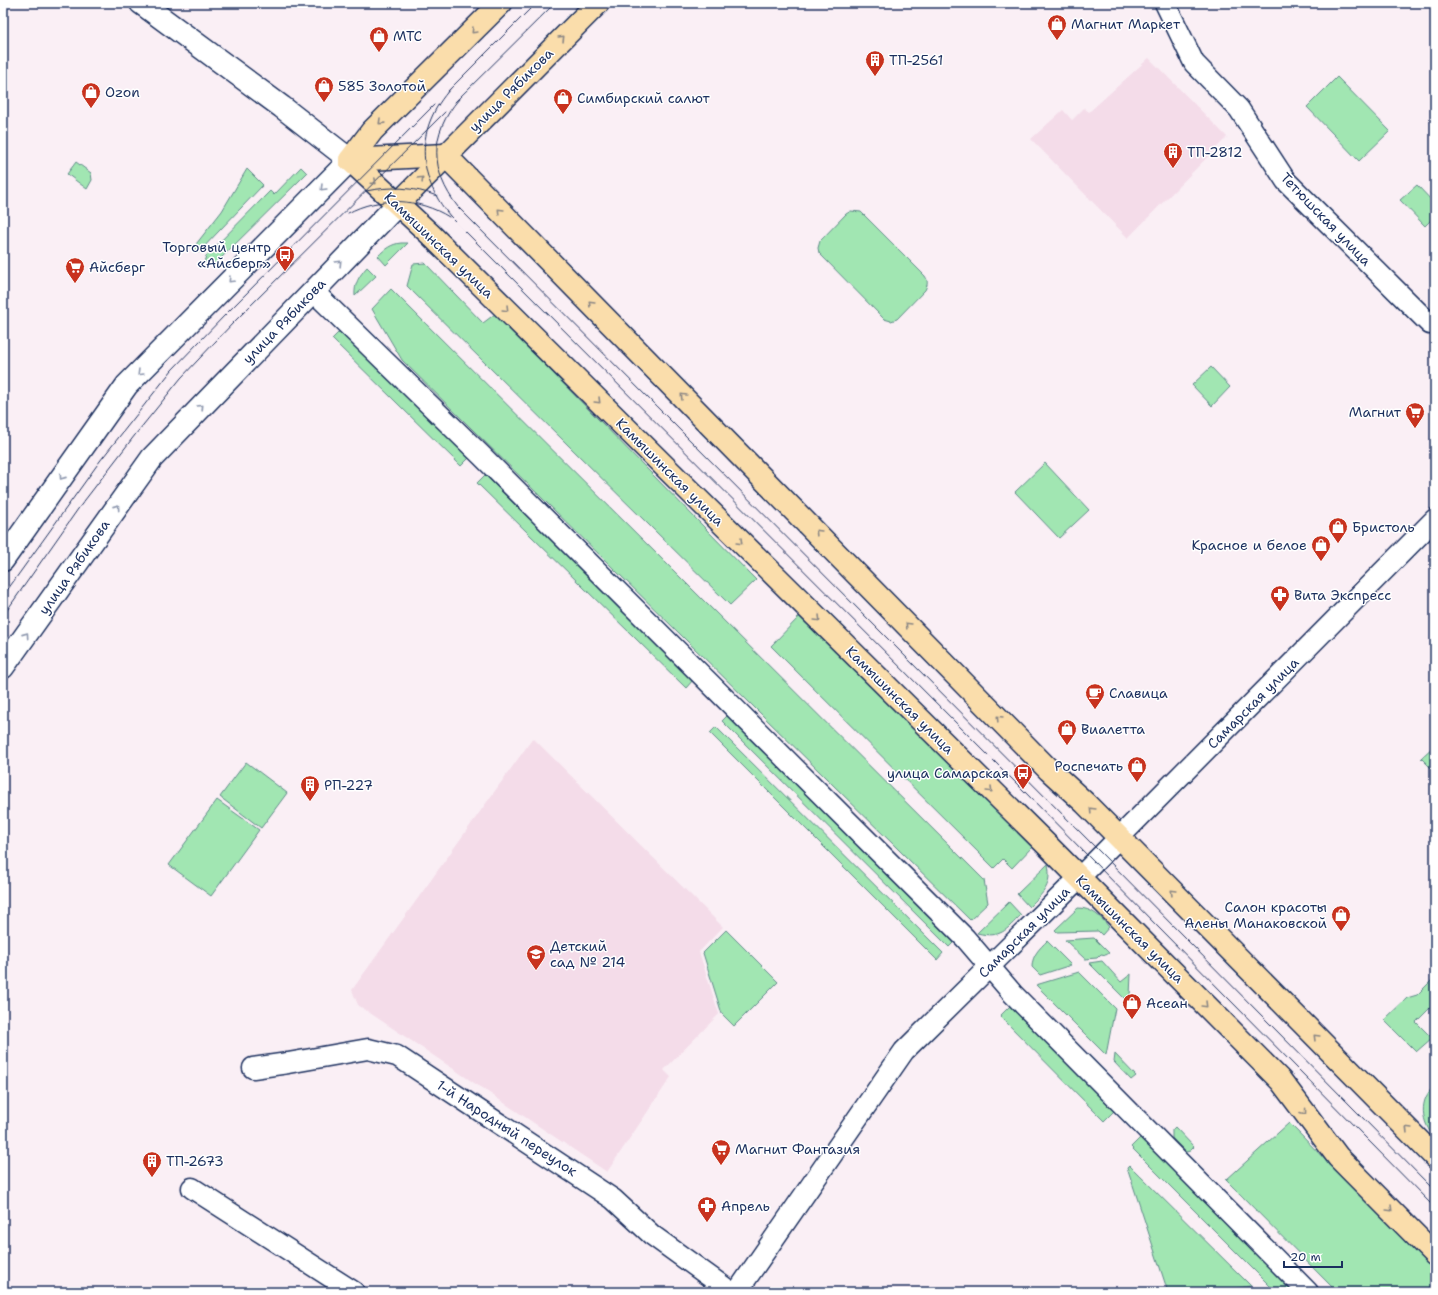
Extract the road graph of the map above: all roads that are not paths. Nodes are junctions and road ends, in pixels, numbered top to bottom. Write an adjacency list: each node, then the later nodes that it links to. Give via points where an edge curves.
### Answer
1 (141, 3): 6 (main road, Камышинская улица)
2 (501, 3): 6 (main road, one-way to 6, via 372,131)
3 (598, 3): 5 (main road, улица Рябикова, one-way to 3)
4 (1165, 3): 9 (street, Тетюшская улица, via 1194,63 1239,109 1286,181 1430,324)
5 (445, 155): 6 (main road); 7 (main road, улица Рябикова, one-way to 5); 13 (main road, one-way to 5)
6 (350, 160): 7 (main road, Камышинская улица, one-way to 7); 11 (main road, one-way to 11, via 127,385)
7 (398, 204): 8 (main road, улица Рябикова, one-way to 7); 14 (main road, Камышинская улица, one-way to 14)
8 (313, 291): 12 (main road, улица Рябикова, one-way to 8, via 152,458); 15 (street, via 965,938)
9 (1435, 324)
10 (1435, 519): 13 (street, Самарская улица)
11 (3, 560)
12 (3, 667)
13 (1119, 838): 14 (street, Самарская улица); 17 (main road, one-way to 13)
14 (1079, 878): 15 (street, Самарская улица); 19 (main road, Камышинская улица, one-way to 19, via 1280,1081 1338,1157)
15 (989, 966): 22 (street, Самарская улица, via 904,1050); 23 (street, via 1013,994)
16 (253, 1068): 21 (street, 1-й Народный переулок, via 368,1049 397,1056 613,1199 652,1235)
17 (1435, 1157)
18 (192, 1188): 20 (street)
19 (1435, 1254)
20 (354, 1292)
21 (731, 1292)
22 (736, 1292)
23 (1308, 1292)

